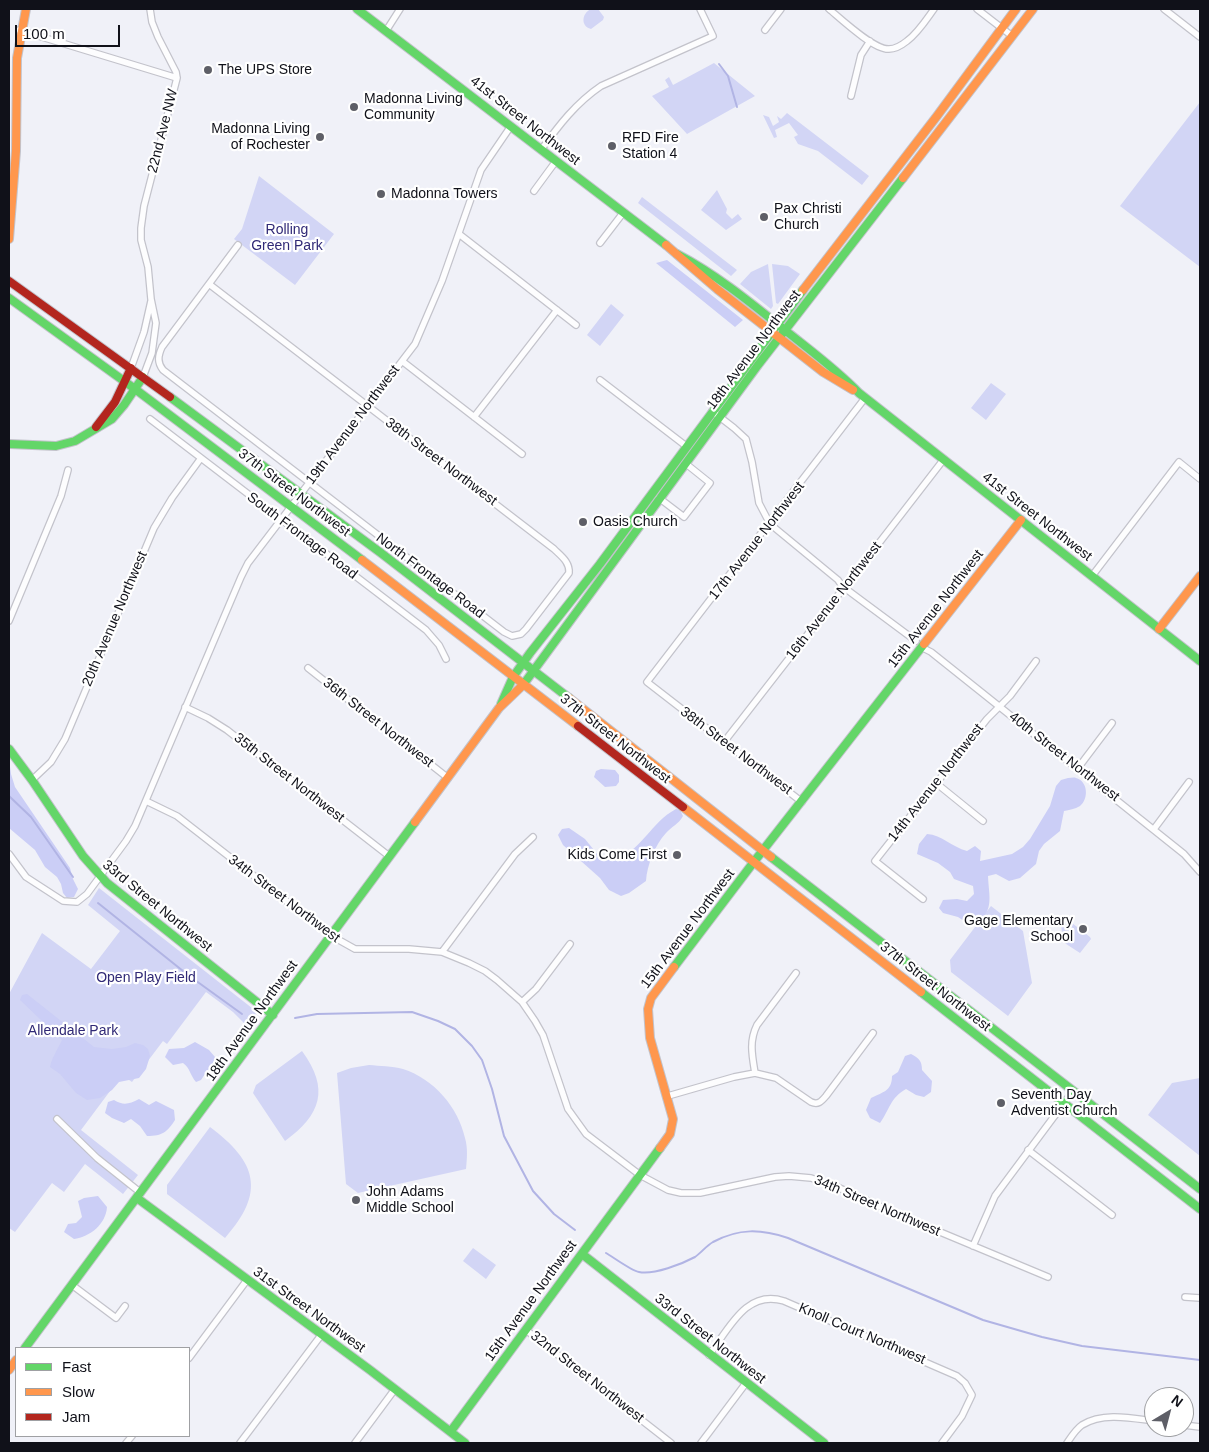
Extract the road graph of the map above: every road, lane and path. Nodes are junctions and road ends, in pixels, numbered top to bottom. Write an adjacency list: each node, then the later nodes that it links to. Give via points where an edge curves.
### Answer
1 (26, 9): 14 (main road)
2 (150, 9): 20 (street, 22nd Ave NW, via 152,22)
3 (358, 9): 16 (main road, 41st Street Northwest)
4 (400, 9): 16 (street)
5 (700, 9): 23 (street, via 712,36 594,90 572,109)
6 (781, 9): 15 (street)
7 (828, 9): 19 (street)
8 (934, 9): 19 (street, via 916,33 899,47 888,49)
9 (977, 9): 13 (street)
10 (1016, 9): 13 (main road, 18th Avenue Northwest)
11 (1033, 9): 17 (main road, 18th Avenue Northwest)
12 (1164, 9): 18 (street)
13 (1001, 28): 17 (street); 39 (main road, 18th Avenue Northwest)
14 (20, 30): 20 (street); 28 (main road, via 16,58 16,141)
15 (765, 30)
16 (386, 31): 22 (main road, 41st Street Northwest)
17 (1012, 36): 41 (main road, 18th Avenue Northwest)
18 (1200, 38)
19 (870, 41): 21 (street, via 861,55)
20 (177, 78): 37 (street, 22nd Ave NW, via 141,228)
21 (851, 96)
22 (511, 126): 23 (main road, 41st Street Northwest); 29 (street, 19th Avenue Northwest, via 481,170)
23 (541, 150): 24 (main road, 41st Street Northwest)
24 (556, 161): 25 (street); 27 (main road, 41st Street Northwest)
25 (534, 191)
26 (9, 196): 28 (main road)
27 (623, 212): 31 (street); 33 (main road, 41st Street Northwest)
28 (11, 213): 30 (main road)
29 (459, 234): 38 (street); 44 (street, 19th Avenue Northwest, via 422,330)
30 (9, 239)
31 (600, 243)
32 (238, 245): 35 (street)
33 (677, 254): 39 (main road, 41st Street Northwest, via 709,272); 42 (main road, 41st Street Northwest)
34 (9, 281): 45 (main road, 37th Street Northwest)
35 (209, 284): 51 (street, 38th Street Northwest); 65 (street, North Frontage Road, via 162,347 159,366)
36 (9, 298): 48 (main road, 37th Street Northwest)
37 (151, 298): 45 (street); 46 (street, via 155,337)
38 (557, 310): 40 (street); 53 (street)
39 (777, 323): 41 (main road, 41st Street Northwest); 42 (main road, 18th Avenue Northwest)
40 (576, 325)
41 (786, 330): 43 (main road, 18th Avenue Northwest); 50 (main road, 41st Street Northwest, via 836,370)
42 (771, 331): 43 (main road, 41st Street Northwest); 52 (main road, 18th Avenue Northwest)
43 (780, 338): 50 (main road, 41st Street Northwest, via 829,377); 54 (main road, 18th Avenue Northwest)
44 (402, 362): 51 (street, 19th Avenue Northwest); 53 (street)
45 (132, 368): 46 (main road, 37th Street Northwest); 48 (main road)
46 (143, 377): 49 (main road); 66 (main road, 37th Street Northwest)
47 (600, 380): 58 (street)
48 (124, 382): 49 (main road, 37th Street Northwest); 56 (main road, via 115,402)
49 (135, 389): 56 (main road, via 112,419); 68 (main road, 37th Street Northwest)
50 (862, 396): 61 (main road, 41st Street Northwest); 71 (street, 17th Avenue Northwest)
51 (367, 406): 65 (street, 19th Avenue Northwest); 77 (street, 38th Street Northwest, via 554,549 569,566 569,573 524,631 512,636)
52 (712, 411): 54 (street); 58 (main road, 18th Avenue Northwest)
53 (474, 417): 59 (street)
54 (720, 417): 62 (main road, 18th Avenue Northwest); 71 (street, via 746,440 759,503)
55 (150, 419): 60 (street, South Frontage Road)
56 (95, 429): 57 (main road, via 72,442 56,446)
57 (9, 444)
58 (686, 446): 83 (main road, 18th Avenue Northwest)
59 (522, 454)
60 (201, 458): 69 (street, South Frontage Road); 97 (street, 20th Avenue Northwest, via 154,528 65,739 51,762)
61 (944, 459): 70 (main road, 41st Street Northwest); 74 (street, 16th Avenue Northwest, via 852,578)
62 (684, 463): 67 (main road, 18th Avenue Northwest); 67 (street, via 710,483 684,517)
63 (68, 470): 75 (street, via 61,496)
64 (1200, 479): 72 (street, via 1179,462)
65 (308, 483): 66 (street, 19th Avenue Northwest); 77 (street, North Frontage Road)
66 (301, 493): 68 (street, 19th Avenue Northwest); 83 (main road, 37th Street Northwest)
67 (659, 498): 85 (main road, 18th Avenue Northwest)
68 (291, 506): 69 (street, 19th Avenue Northwest); 86 (main road, 37th Street Northwest)
69 (280, 520): 80 (street, South Frontage Road, via 426,630 439,644); 90 (street, 19th Avenue Northwest, via 240,577)
70 (1021, 520): 72 (main road, 41st Street Northwest); 79 (main road, 15th Avenue Northwest)
71 (770, 524): 74 (street); 87 (street, 17th Avenue Northwest)
72 (1092, 576): 76 (main road, 41st Street Northwest)
73 (1200, 576): 76 (main road)
74 (842, 586): 78 (street); 93 (street, 16th Avenue Northwest, via 840,594)
75 (9, 621)
76 (1160, 629): 82 (main road, 41st Street Northwest)
77 (504, 632)
78 (916, 641)
79 (923, 648): 89 (street, 40th Street Northwest); 101 (main road, 15th Avenue Northwest)
80 (446, 659)
81 (1036, 661): 89 (street, 14th Avenue Northwest)
82 (1200, 661)
83 (524, 662): 85 (main road, 37th Street Northwest); 86 (main road, 18th Avenue Northwest)
84 (308, 668): 96 (street, 36th Street Northwest)
85 (534, 670): 88 (main road, 18th Avenue Northwest); 105 (main road, 37th Street Northwest)
86 (513, 677): 88 (main road, 37th Street Northwest); 91 (main road, 18th Avenue Northwest)
87 (647, 682): 93 (street, 38th Street Northwest)
88 (523, 685): 91 (main road, 18th Avenue Northwest); 108 (main road, 37th Street Northwest)
89 (999, 706): 95 (street, 40th Street Northwest); 99 (street, 14th Avenue Northwest)
90 (185, 707): 100 (street, 19th Avenue Northwest); 107 (street, 35th Street Northwest, via 227,730)
91 (499, 708): 96 (main road, 18th Avenue Northwest)
92 (1112, 722): 95 (street)
93 (724, 742): 101 (street, 38th Street Northwest)
94 (9, 749): 97 (main road, 33rd Street Northwest)
95 (1078, 768): 103 (street, 40th Street Northwest)
96 (448, 778): 107 (main road, 18th Avenue Northwest)
97 (32, 780): 110 (main road, 33rd Street Northwest)
98 (1189, 782): 103 (street)
99 (936, 784): 102 (street); 111 (street, 14th Avenue Northwest, via 875,861)
100 (146, 801): 110 (street, 19th Avenue Northwest, via 131,833); 112 (street, 34th Street Northwest, via 177,816)
101 (802, 802): 105 (main road, 15th Avenue Northwest)
102 (983, 821)
103 (1154, 829): 109 (street, 40th Street Northwest)
104 (533, 837): 114 (street, via 515,854)
105 (763, 852): 108 (main road, 15th Avenue Northwest); 120 (main road, 37th Street Northwest)
106 (9, 854): 110 (street, 19th Avenue Northwest, via 29,880 68,902 80,900)
107 (389, 856): 112 (main road, 18th Avenue Northwest)
108 (753, 863): 121 (main road, 15th Avenue Northwest, via 649,1002 646,1018); 122 (main road, 37th Street Northwest)
109 (1200, 872)
110 (99, 877): 117 (main road, 33rd Street Northwest)
111 (923, 899)
112 (330, 935): 114 (street, 34th Street Northwest, via 355,949); 117 (main road, 18th Avenue Northwest)
113 (570, 944): 116 (street)
114 (442, 952): 116 (street, 34th Street Northwest, via 485,971)
115 (796, 973): 119 (street, via 753,1033)
116 (522, 1002): 125 (street, 34th Street Northwest, via 543,1036 573,1118 586,1134)
117 (274, 1015): 127 (main road, 18th Avenue Northwest)
118 (873, 1033): 119 (street, via 819,1103 811,1102 776,1078)
119 (754, 1072): 121 (street)
120 (1073, 1091): 122 (street); 126 (main road, 37th Street Northwest)
121 (668, 1096): 125 (main road, 15th Avenue Northwest, via 673,1119 670,1134)
122 (1064, 1104): 124 (street); 128 (main road, 37th Street Northwest)
123 (57, 1119): 127 (street)
124 (1028, 1150): 129 (street); 130 (street, via 994,1196)
125 (640, 1175): 130 (street, 34th Street Northwest, via 668,1190 690,1194 775,1177 810,1178); 131 (main road, 15th Avenue Northwest)
126 (1200, 1188)
127 (139, 1195): 133 (main road, 31st Street Northwest); 134 (main road, 18th Avenue Northwest)
128 (1200, 1209)
129 (1112, 1215)
130 (973, 1246): 132 (street, 34th Street Northwest)
131 (582, 1254): 138 (main road, 15th Avenue Northwest); 141 (main road, 33rd Street Northwest)
132 (1048, 1277)
133 (247, 1280): 139 (main road, 31st Street Northwest); 142 (street)
134 (72, 1285): 137 (street, via 116,1318); 140 (main road, 18th Avenue Northwest)
135 (1185, 1297): 136 (street)
136 (1200, 1298)
137 (125, 1306)
138 (526, 1330): 146 (main road, 15th Avenue Northwest); 150 (street, 32nd Street Northwest)
139 (322, 1334): 144 (main road, 31st Street Northwest); 147 (street)
140 (26, 1347)
141 (709, 1355): 143 (main road, 33rd Street Northwest); 153 (street, Knoll Court Northwest, via 752,1303 766,1298 784,1301 957,1376 965,1383 972,1395 965,1411)
142 (190, 1357)
143 (746, 1383): 151 (street); 152 (main road, 33rd Street Northwest)
144 (395, 1389): 146 (main road, 31st Street Northwest); 148 (street)
145 (1144, 1420): 154 (street, via 1097,1419 1082,1424)
146 (450, 1431): 149 (main road, 31st Street Northwest)
147 (240, 1443)
148 (355, 1443)
149 (465, 1443)
150 (671, 1443)
151 (701, 1443)
152 (824, 1443)
153 (942, 1443)
154 (1067, 1443)

